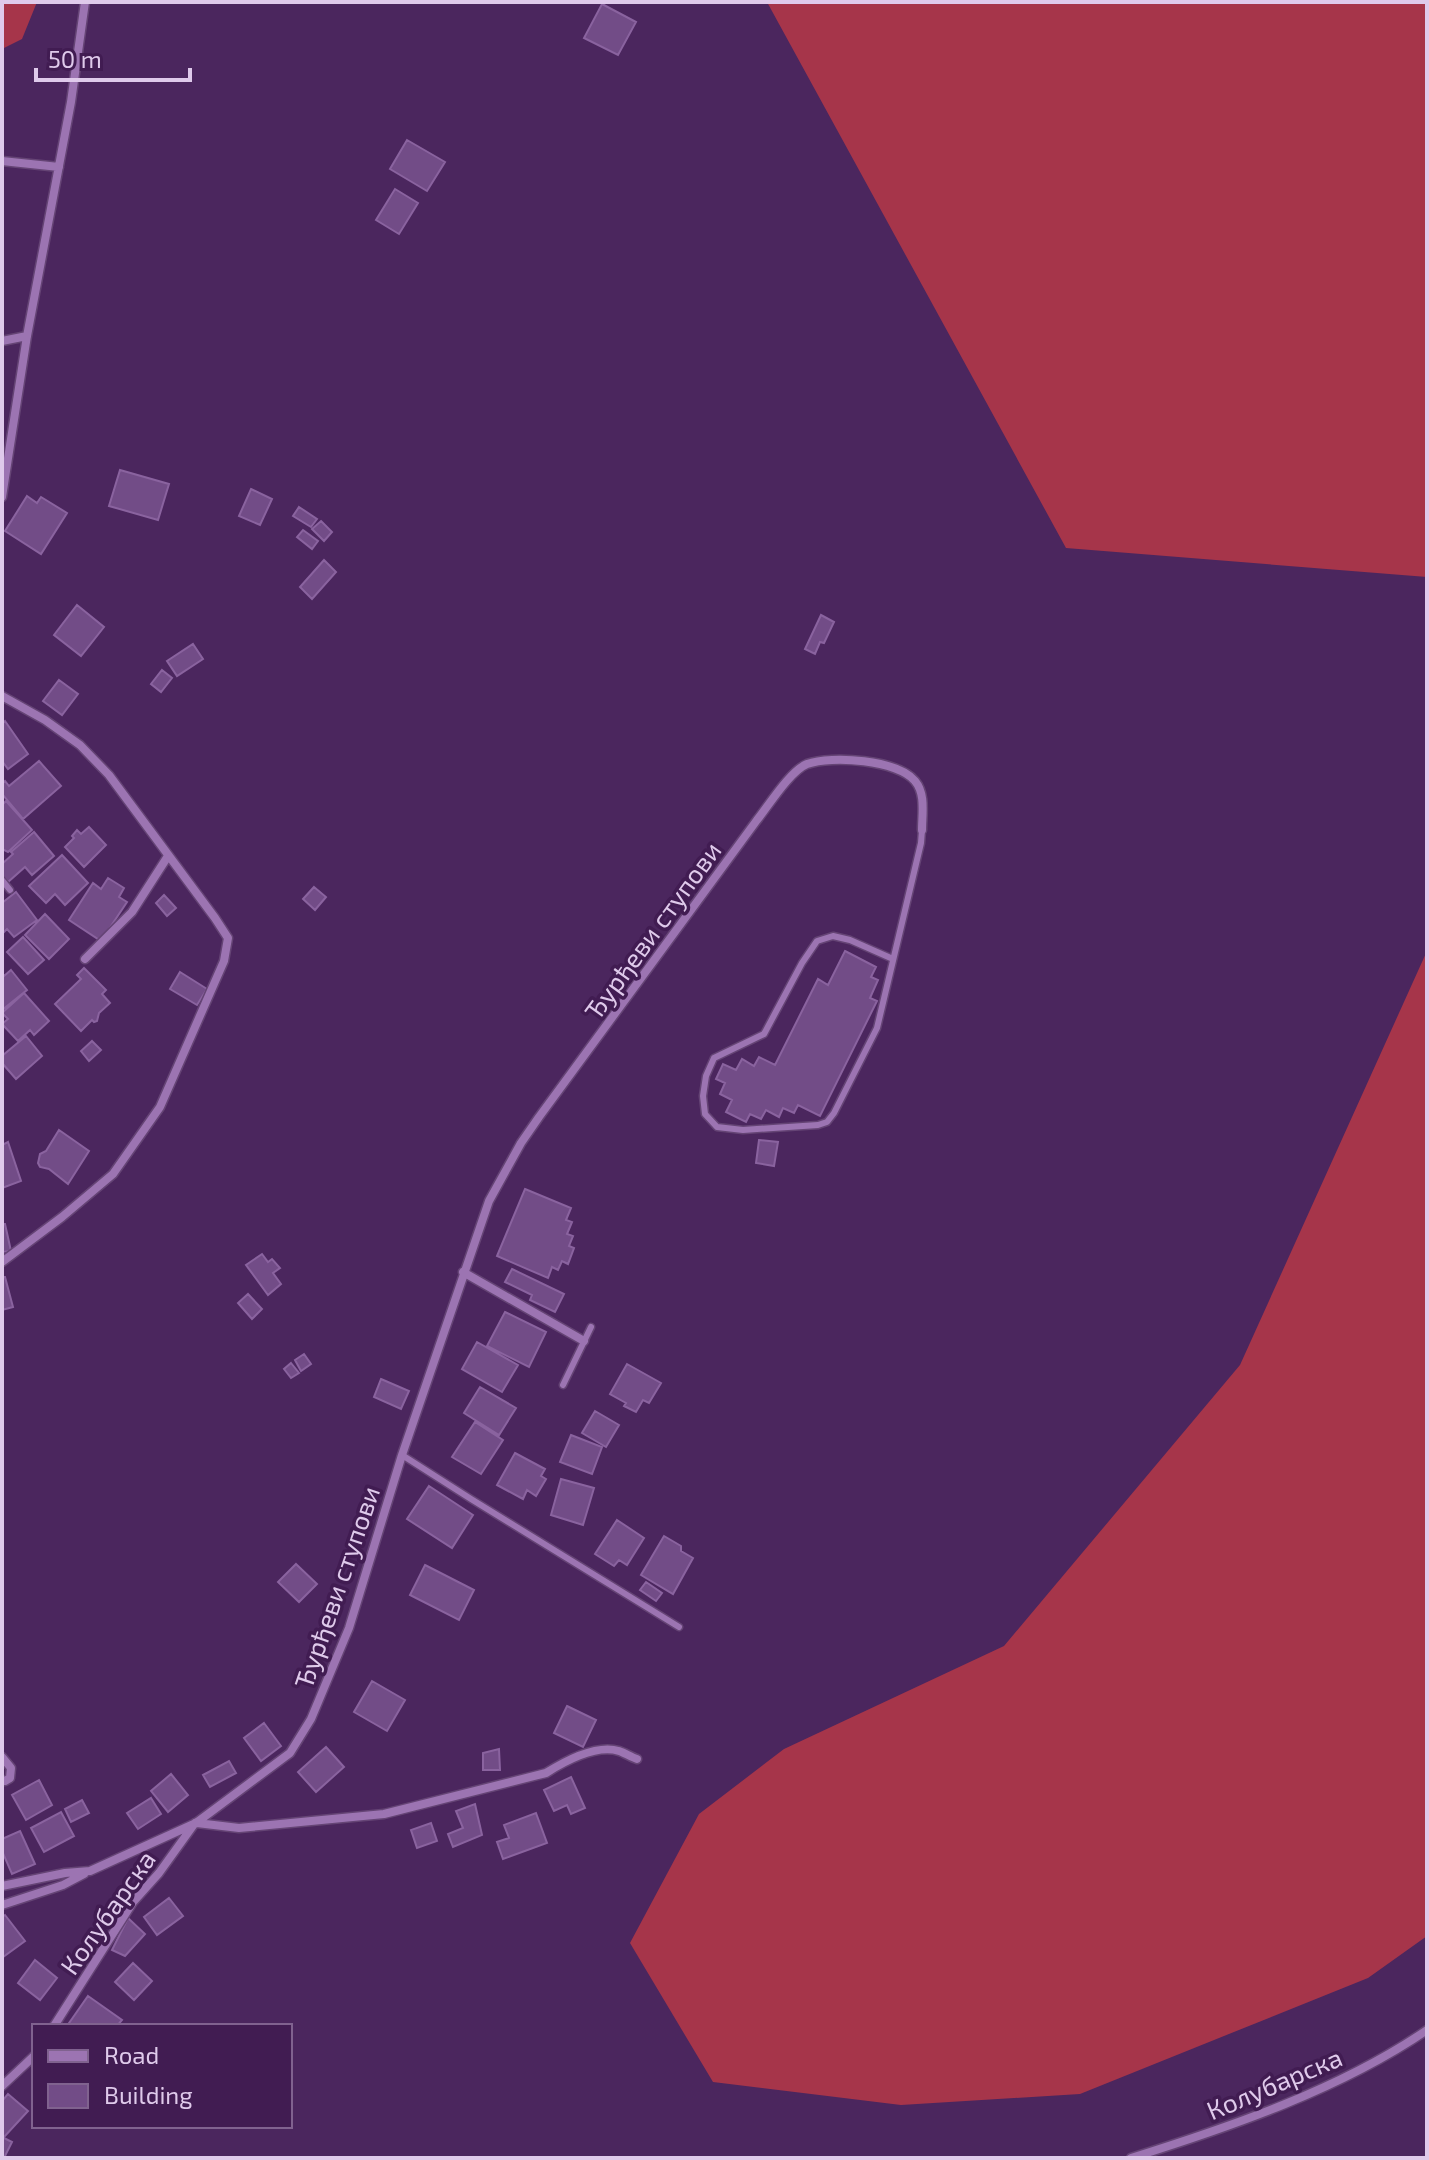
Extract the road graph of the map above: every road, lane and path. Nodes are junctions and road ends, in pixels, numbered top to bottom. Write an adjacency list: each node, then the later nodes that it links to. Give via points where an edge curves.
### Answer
1 (85, 2): 3 (street)
2 (2, 161): 3 (street)
3 (59, 167): 4 (street)
4 (27, 336): 5 (street); 6 (street)
5 (2, 341)
6 (2, 497)
7 (2, 696): 9 (street, via 80,745 109,775)
8 (922, 830): 13 (lane); 15 (street, Ђурђеви ступови, via 923,797 916,781 899,769 849,760 807,764 793,774 521,1143 489,1201)
9 (168, 856): 12 (street, via 132,912); 14 (street, via 228,938 224,961 160,1107 113,1174)
10 (2, 880): 11 (lane)
11 (10, 890)
12 (85, 959)
13 (893, 959): 13 (lane, via 877,1028 827,1122 743,1130 717,1127 705,1114 706,1076 714,1058 764,1034 817,941 833,936 850,940)
14 (2, 1262)
15 (463, 1272): 17 (street); 19 (street, Ђурђеви ступови)
16 (591, 1327): 17 (lane)
17 (584, 1341): 18 (lane)
18 (563, 1385)
19 (402, 1455): 20 (lane); 24 (street, Ђурђеви ступови, via 349,1628 311,1719 290,1753)
20 (679, 1627)
21 (2, 1757): 23 (street, via 11,1768 10,1778)
22 (637, 1759): 24 (street, via 616,1750 585,1753 546,1773 384,1814 239,1828)
23 (2, 1780)
24 (196, 1823): 25 (street, Ђурђеви ступови); 28 (street, Колубарска, via 133,1902)
25 (90, 1871): 26 (street, Ђурђеви ступови); 27 (street, Колубарска)
26 (2, 1886)
27 (2, 1905)
28 (55, 2024)
29 (1427, 2030): 32 (street, Колубарска, via 1304,2096)
30 (32, 2058): 31 (street)
31 (2, 2086)
32 (1131, 2158)

